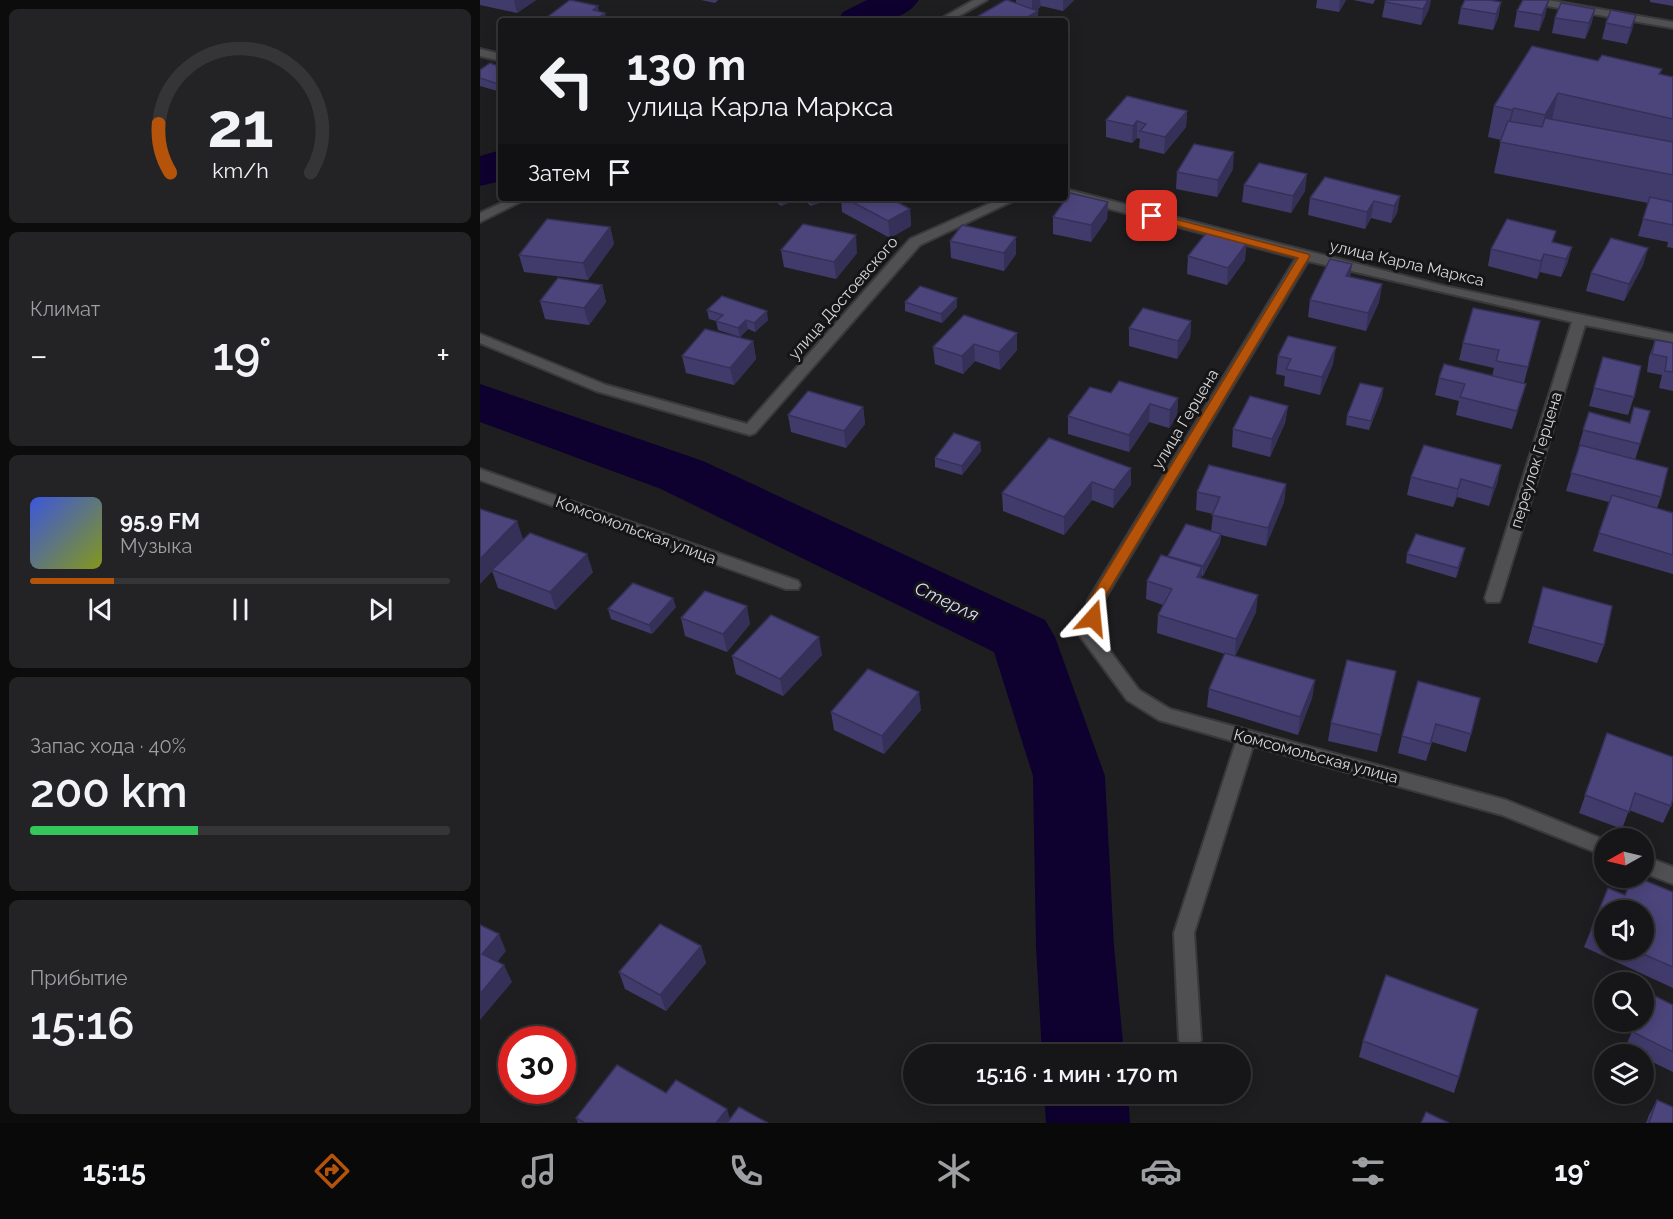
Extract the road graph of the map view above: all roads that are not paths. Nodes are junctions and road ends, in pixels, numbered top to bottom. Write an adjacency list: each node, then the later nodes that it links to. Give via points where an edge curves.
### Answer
1 (982, 0): 3 (street)
2 (1530, 0): 4 (street)
3 (948, 18)
4 (1673, 25)
5 (480, 52): 6 (street)
6 (498, 56)
7 (1068, 194): 11 (street, улица Карла Маркса)
8 (516, 201): 10 (street)
9 (1006, 201): 13 (street, улица Достоевского, via 915,242 750,430 601,388)
10 (480, 218)
11 (1304, 256): 12 (street, улица Карла Маркса); 18 (street, улица Герцена)
12 (1579, 321): 14 (street, улица Карла Маркса); 17 (street, переулок Герцена)
13 (480, 338)
14 (1673, 338)
15 (480, 474): 16 (street, Комсомольская улица)
16 (792, 585)
17 (1493, 598)
18 (1096, 600): 19 (street, Комсомольская улица, via 1089,636 1134,694 1165,716)
19 (1246, 737): 20 (street, Комсомольская улица, via 1506,808); 23 (street, via 1184,933)
20 (1594, 844)
21 (1654, 868): 22 (street)
22 (1673, 876)
23 (1190, 1040)

